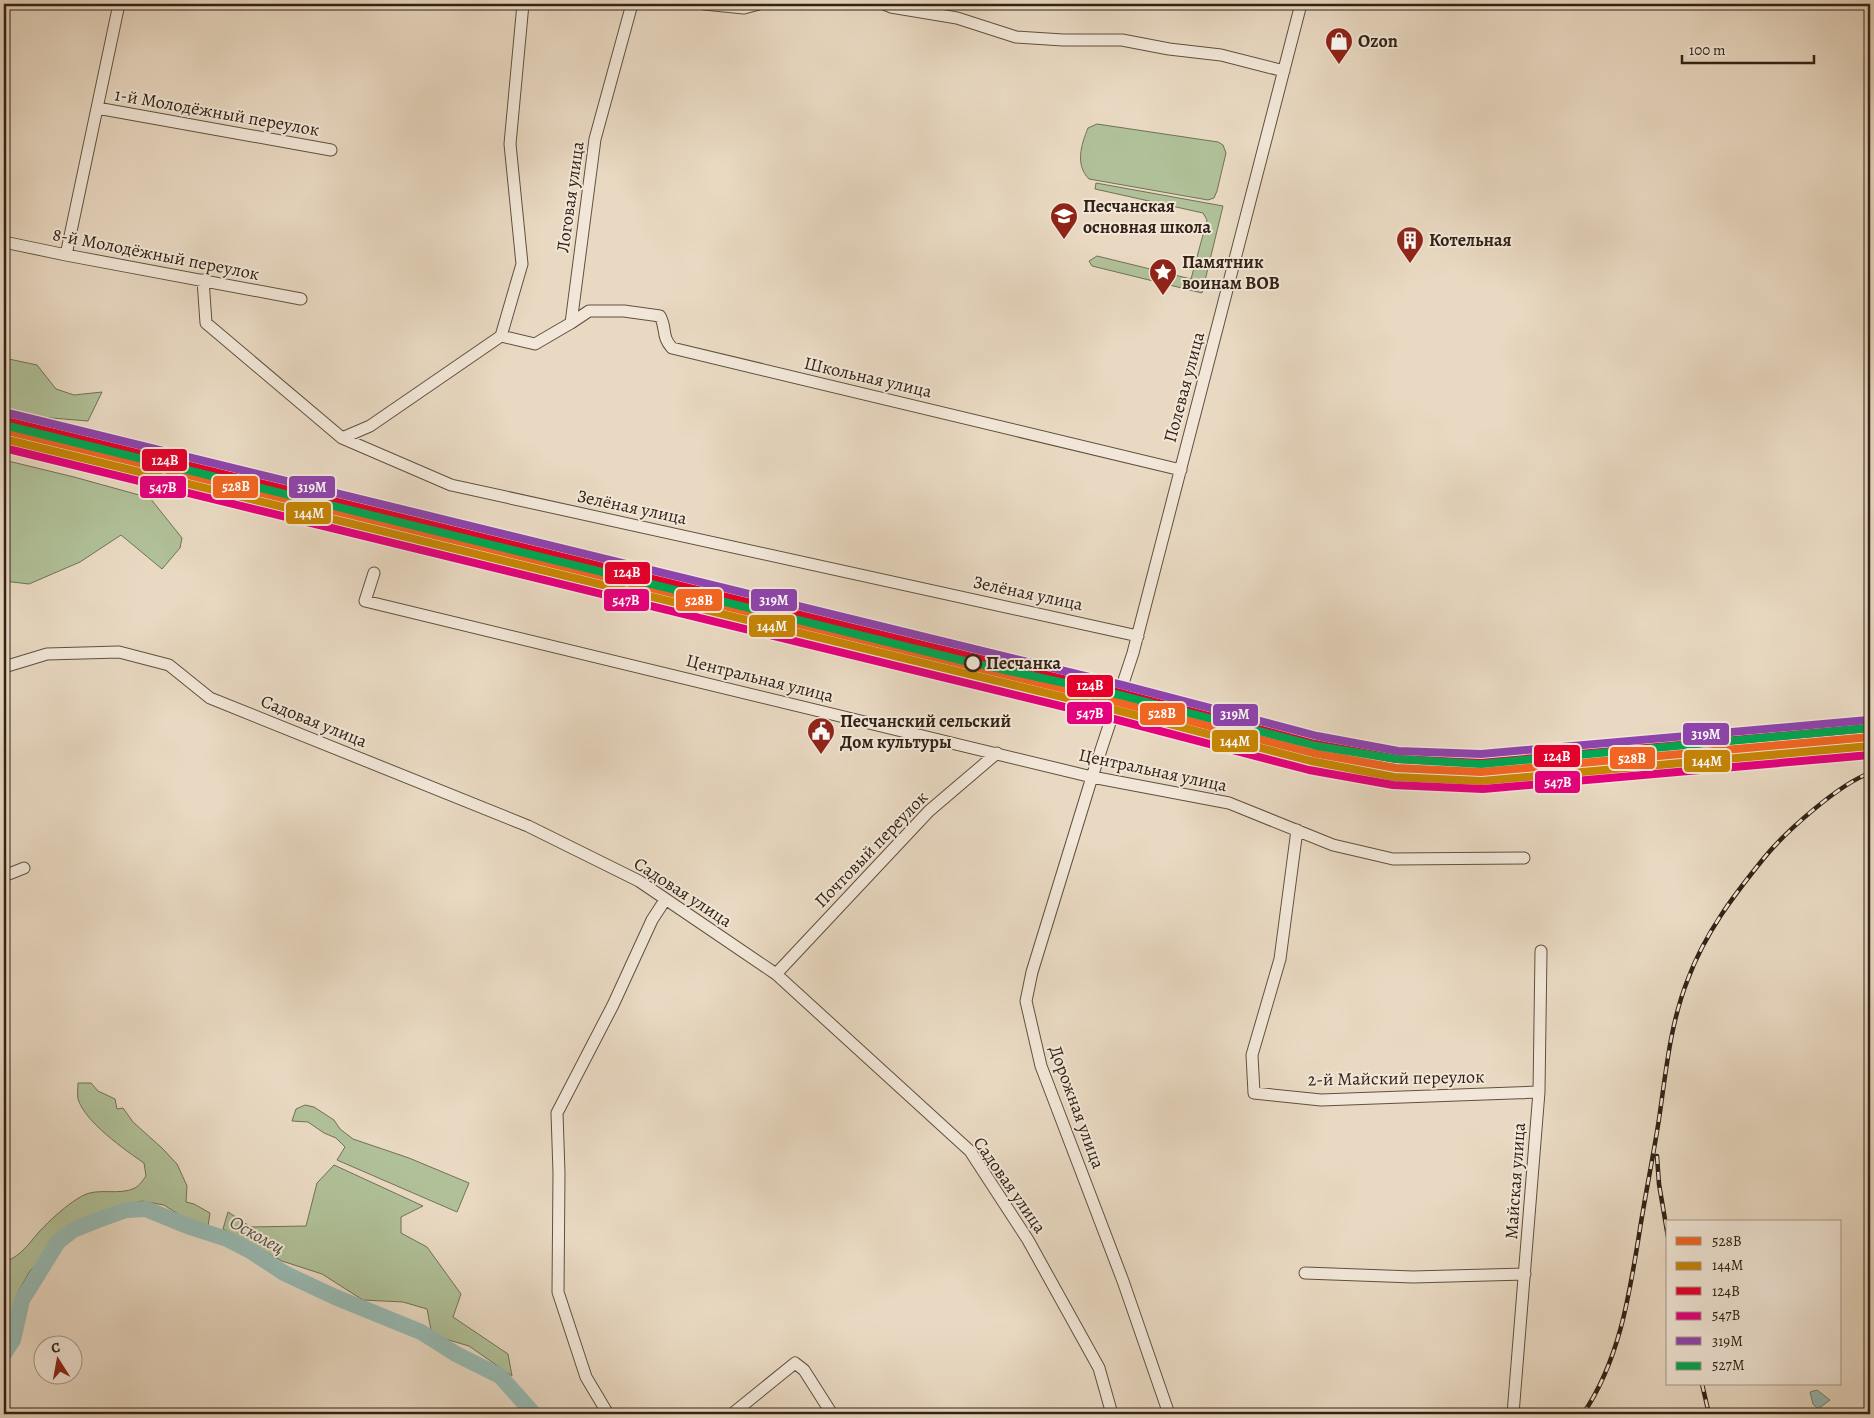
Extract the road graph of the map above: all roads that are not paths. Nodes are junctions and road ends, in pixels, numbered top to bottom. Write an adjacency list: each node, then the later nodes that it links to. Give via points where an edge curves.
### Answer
1 (119, 4): 9 (street)
2 (523, 4): 16 (street, via 510,144 522,264)
3 (632, 4): 15 (street, Логовая улица, via 595,139)
4 (704, 4): 5 (street, via 744,8)
5 (759, 4)
6 (884, 4): 8 (street, via 957,18 1016,37 1122,40 1222,55)
7 (1301, 4): 8 (street, Полевая улица)
8 (1284, 70): 20 (street, Полевая улица)
9 (97, 108): 10 (street, 1-й Молодёжный переулок); 12 (street)
10 (331, 150)
11 (4, 242): 12 (street, 8-й Молодёжный переулок)
12 (66, 255): 13 (street, 8-й Молодёжный переулок)
13 (203, 280): 14 (street, 8-й Молодёжный переулок); 18 (street, Зелёная улица, via 206,323)
14 (301, 299)
15 (571, 323): 16 (street, via 535,344); 20 (street, Школьная улица, via 589,311 660,316 664,323 664,340 672,348)
16 (501, 336): 17 (street)
17 (370, 426): 18 (street); 19 (street)
18 (342, 438): 19 (street, Зелёная улица)
19 (364, 446): 22 (street, Зелёная улица, via 451,485)
20 (1181, 470): 22 (street, Полевая улица)
21 (374, 573): 24 (street, Центральная улица, via 365,601)
22 (1138, 636): 25 (street, Полевая улица)
23 (4, 667): 30 (street, Садовая улица, via 48,654 119,652 169,665 210,698 528,826 639,881)
24 (997, 754): 25 (street, Центральная улица); 32 (street, Почтовый переулок, via 929,811)
25 (1092, 777): 26 (street, Центральная улица, via 1229,803); 40 (street, Дорожная улица, via 1026,1001 1041,1066 1123,1281)
26 (1297, 830): 27 (street, Центральная улица, via 1332,845 1393,859); 33 (street, 2-й Майский переулок, via 1280,959 1252,1055 1254,1093 1321,1100)
27 (1524, 858)
28 (24, 868): 29 (street)
29 (4, 876)
30 (665, 900): 32 (street, Садовая улица); 36 (street, via 652,920 613,1005 557,1113 558,1292 586,1377)
31 (1541, 950): 33 (street, Майская улица)
32 (776, 974): 39 (street, Садовая улица, via 970,1151 1028,1240 1099,1368)
33 (1539, 1092): 35 (street, Майская улица)
34 (1305, 1274): 35 (street, via 1413,1277)
35 (1525, 1274): 41 (street, Майская улица)
36 (608, 1414)
37 (732, 1414): 38 (street, via 795,1363 804,1370)
38 (832, 1414)
39 (1112, 1414)
40 (1169, 1414)
41 (1513, 1414)

